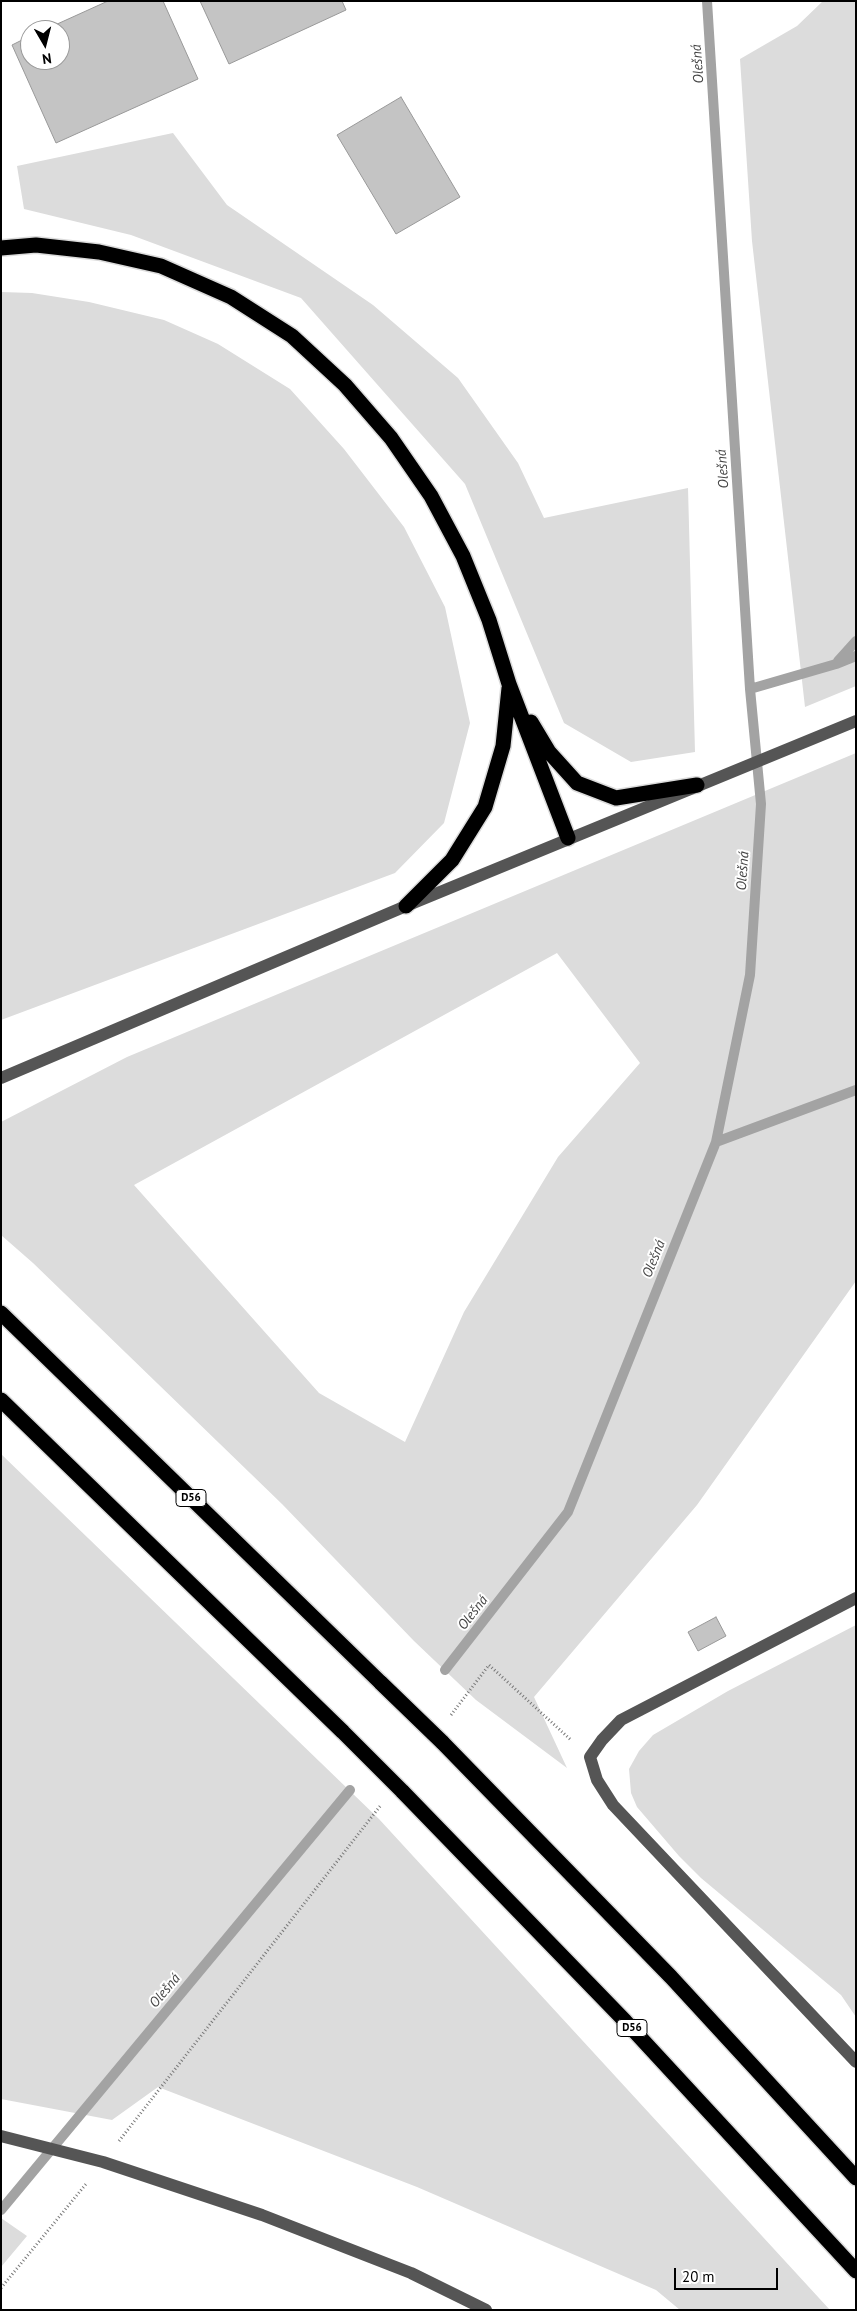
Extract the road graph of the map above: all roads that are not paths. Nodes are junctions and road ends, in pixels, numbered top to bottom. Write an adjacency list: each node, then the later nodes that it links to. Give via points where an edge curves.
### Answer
1 (1, 248): 2 (highway, via 36,245 99,252 161,266 231,298 292,336 352,393 391,438 431,496 463,556 489,620)
2 (509, 684): 4 (highway, via 549,752 576,783 616,798); 5 (highway); 6 (highway, via 502,746 485,807 452,860)
3 (856, 721): 4 (street)
4 (697, 785): 5 (street)
5 (568, 838): 6 (street)
6 (406, 906): 7 (street)
7 (1, 1078)
8 (1, 1313): 13 (highway, D56, bridge, via 442,1742 671,1978)
9 (1, 1400): 14 (highway, D56, bridge, via 402,1791 625,2021)
10 (856, 1598): 11 (street, via 621,1720 590,1757 596,1780 612,1805)
11 (856, 2062)
12 (1, 2136): 15 (street, via 103,2162 290,2226 411,2273)
13 (856, 2178)
14 (856, 2271)
15 (486, 2310)

